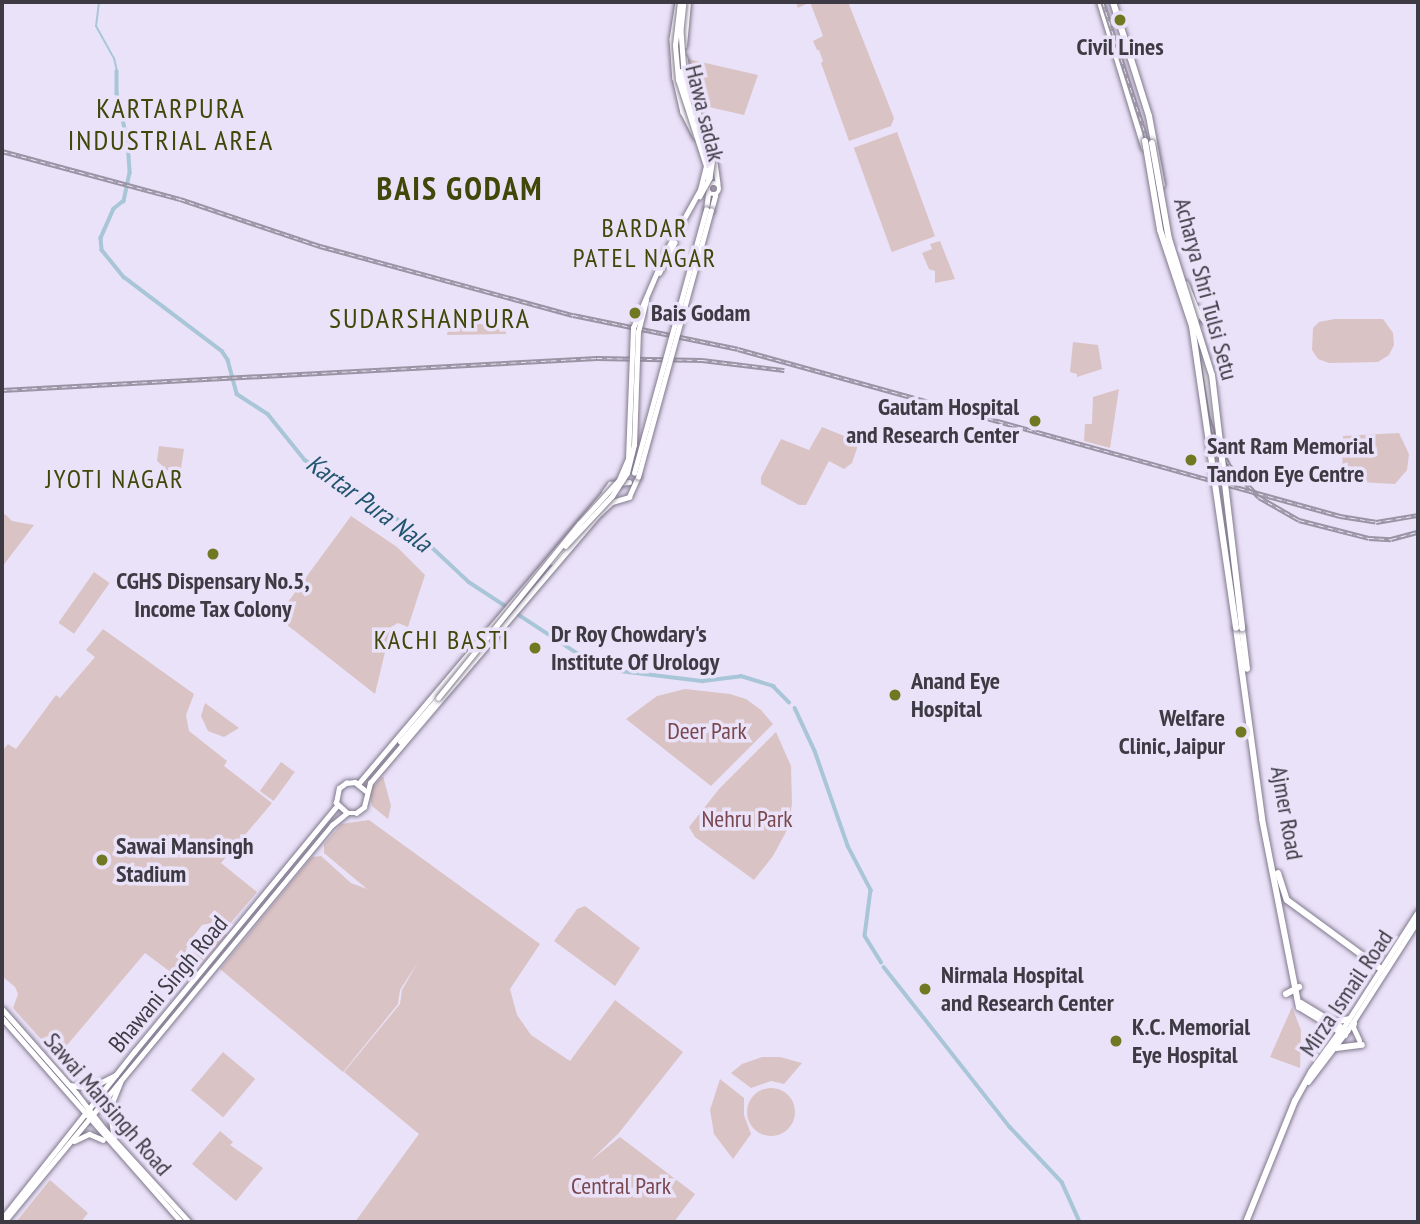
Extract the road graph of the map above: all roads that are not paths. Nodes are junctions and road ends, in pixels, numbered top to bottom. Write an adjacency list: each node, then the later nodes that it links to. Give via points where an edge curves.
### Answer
1 (683, 2): 5 (main road, Hawa sadak, via 685,58); 6 (main road, Hawa sadak, via 672,39 673,63 683,112); 10 (main road, bridge, via 675,31 675,61 684,103 705,157); 23 (main road, bridge, via 684,71 710,146 712,170 642,312 634,445 627,474)
2 (1101, 2): 9 (highway, via 1143,142); 18 (highway, Acharya Shri Tulsi Setu, bridge, via 1145,141 1160,230 1192,326)
3 (1111, 2): 7 (highway, via 1149,116); 18 (highway, Acharya Shri Tulsi Setu, bridge, via 1152,144 1169,239 1212,375 1223,458)
4 (680, 16): 10 (main road, bridge, via 682,79 709,157 708,176)
5 (705, 128): 6 (main road); 8 (main road, Hawa sadak)
6 (693, 132): 11 (main road, Hawa sadak, via 704,161 702,179)
7 (1162, 183): 9 (highway); 14 (highway, via 1174,249)
8 (718, 184): 11 (main road, via 712,183); 12 (main road, via 721,191)
9 (1150, 184): 16 (highway, via 1159,230)
10 (700, 190): 25 (main road, bridge, via 666,251 634,328 631,431 624,472)
11 (708, 191): 12 (main road); 13 (main road, Hawa sadak)
12 (715, 196): 13 (main road)
13 (708, 210): 17 (main road, bridge)
14 (1195, 309): 15 (highway); 16 (highway)
15 (1205, 321)
16 (1196, 333): 18 (highway, bridge)
17 (636, 475): 19 (main road); 20 (main road)
18 (1218, 475): 24 (highway, Acharya Shri Tulsi Setu, bridge)
19 (629, 482): 20 (main road); 21 (main road, via 612,483)
20 (636, 487): 22 (main road, via 629,497)
21 (605, 492): 22 (main road); 25 (main road, bridge)
22 (612, 502): 23 (main road)
23 (524, 599): 27 (main road, bridge)
24 (1239, 631): 30 (highway, Ajmer Road, via 1266,824)
25 (394, 746): 26 (main road)
26 (359, 783): 27 (main road); 28 (main road, via 339,788)
27 (366, 792): 29 (main road, via 364,807)
28 (338, 806): 29 (main road); 46 (main road, Bhawani Singh Road)
29 (347, 813): 46 (main road, via 332,825)
30 (1283, 902): 31 (highway); 36 (highway, Ajmer Road)
31 (1296, 908): 34 (highway); 36 (highway, via 1286,916)
32 (1418, 911): 34 (main road, Mirza Ismail Road)
33 (1418, 920): 35 (main road, Mirza Ismail Road)
34 (1381, 969): 35 (main road, Mirza Ismail Road)
35 (1373, 985): 39 (main road, Mirza Ismail Road); 41 (main road, Mirza Ismail Road)
36 (1298, 987): 37 (highway); 42 (highway, via 1301,1005)
37 (1286, 994)
38 (2, 1009): 47 (main road, Sawai Mansingh Road)
39 (1356, 1016): 43 (main road, Mirza Ismail Road); 44 (main road, via 1353,1027)
40 (2, 1018): 48 (main road)
41 (1349, 1019): 42 (highway); 43 (main road, Mirza Ismail Road)
42 (1330, 1023): 43 (highway); 45 (highway)
43 (1344, 1031): 45 (highway, Mirza Ismail Road)
44 (1361, 1042): 45 (highway)
45 (1333, 1047): 55 (highway, Mirza Ismail Road, via 1303,1086)
46 (118, 1078): 47 (main road, via 90,1088 76,1088); 48 (main road, Bhawani Singh Road); 49 (main road, Bhawani Singh Road); 51 (main road, via 109,1115)
47 (65, 1081): 48 (main road, Sawai Mansingh Road)
48 (87, 1114): 49 (main road, Sawai Mansingh Road); 52 (main road, Bhawani Singh Road)
49 (92, 1119): 50 (main road, Bhawani Singh Road); 51 (main road, Sawai Mansingh Road)
50 (74, 1141): 51 (main road, via 96,1135); 52 (main road, Bhawani Singh Road)
51 (118, 1148): 53 (main road); 54 (main road, Sawai Mansingh Road)
52 (3, 1221)
53 (181, 1222)
54 (189, 1222)
55 (1246, 1222)

